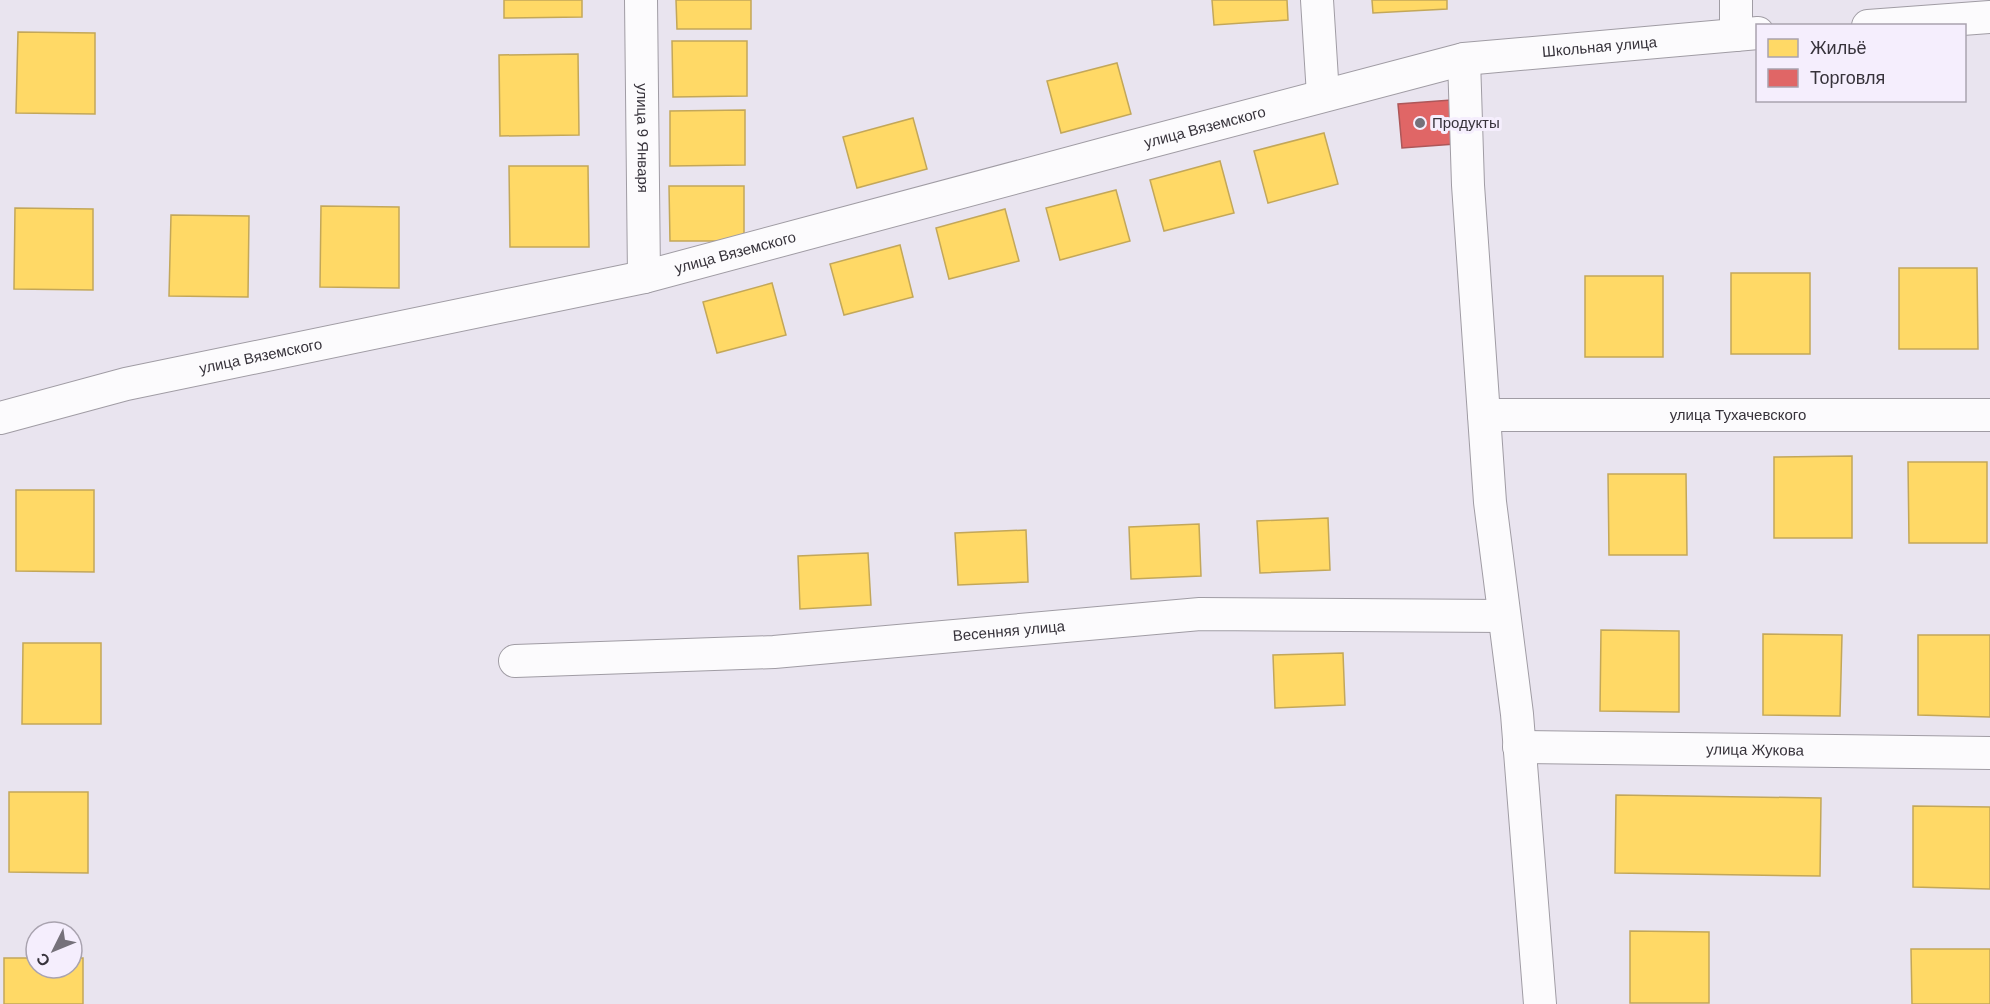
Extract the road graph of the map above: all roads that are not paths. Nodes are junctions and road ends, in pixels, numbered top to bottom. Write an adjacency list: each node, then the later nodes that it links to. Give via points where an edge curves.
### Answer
1 (642, 0): 9 (street, улица 9 Января)
2 (1317, 0): 8 (street)
3 (1736, 0): 6 (street, Школьная улица)
4 (1990, 17): 5 (street)
5 (1895, 24)
6 (1747, 34): 7 (street, Школьная улица)
7 (1464, 59): 8 (street, улица Вяземского); 10 (street, via 1468,185)
8 (1323, 95): 9 (street, улица Вяземского)
9 (644, 277): 12 (street, улица Вяземского, via 126,384)
10 (1484, 415): 11 (street, улица Тухачевского); 13 (street)
11 (1990, 415)
12 (0, 418)
13 (1504, 616): 14 (street, Весенняя улица, via 1200,614 774,652); 15 (street)
14 (515, 662)
15 (1520, 747): 16 (street, улица Жукова); 17 (street)
16 (1990, 753)
17 (1540, 1004)

